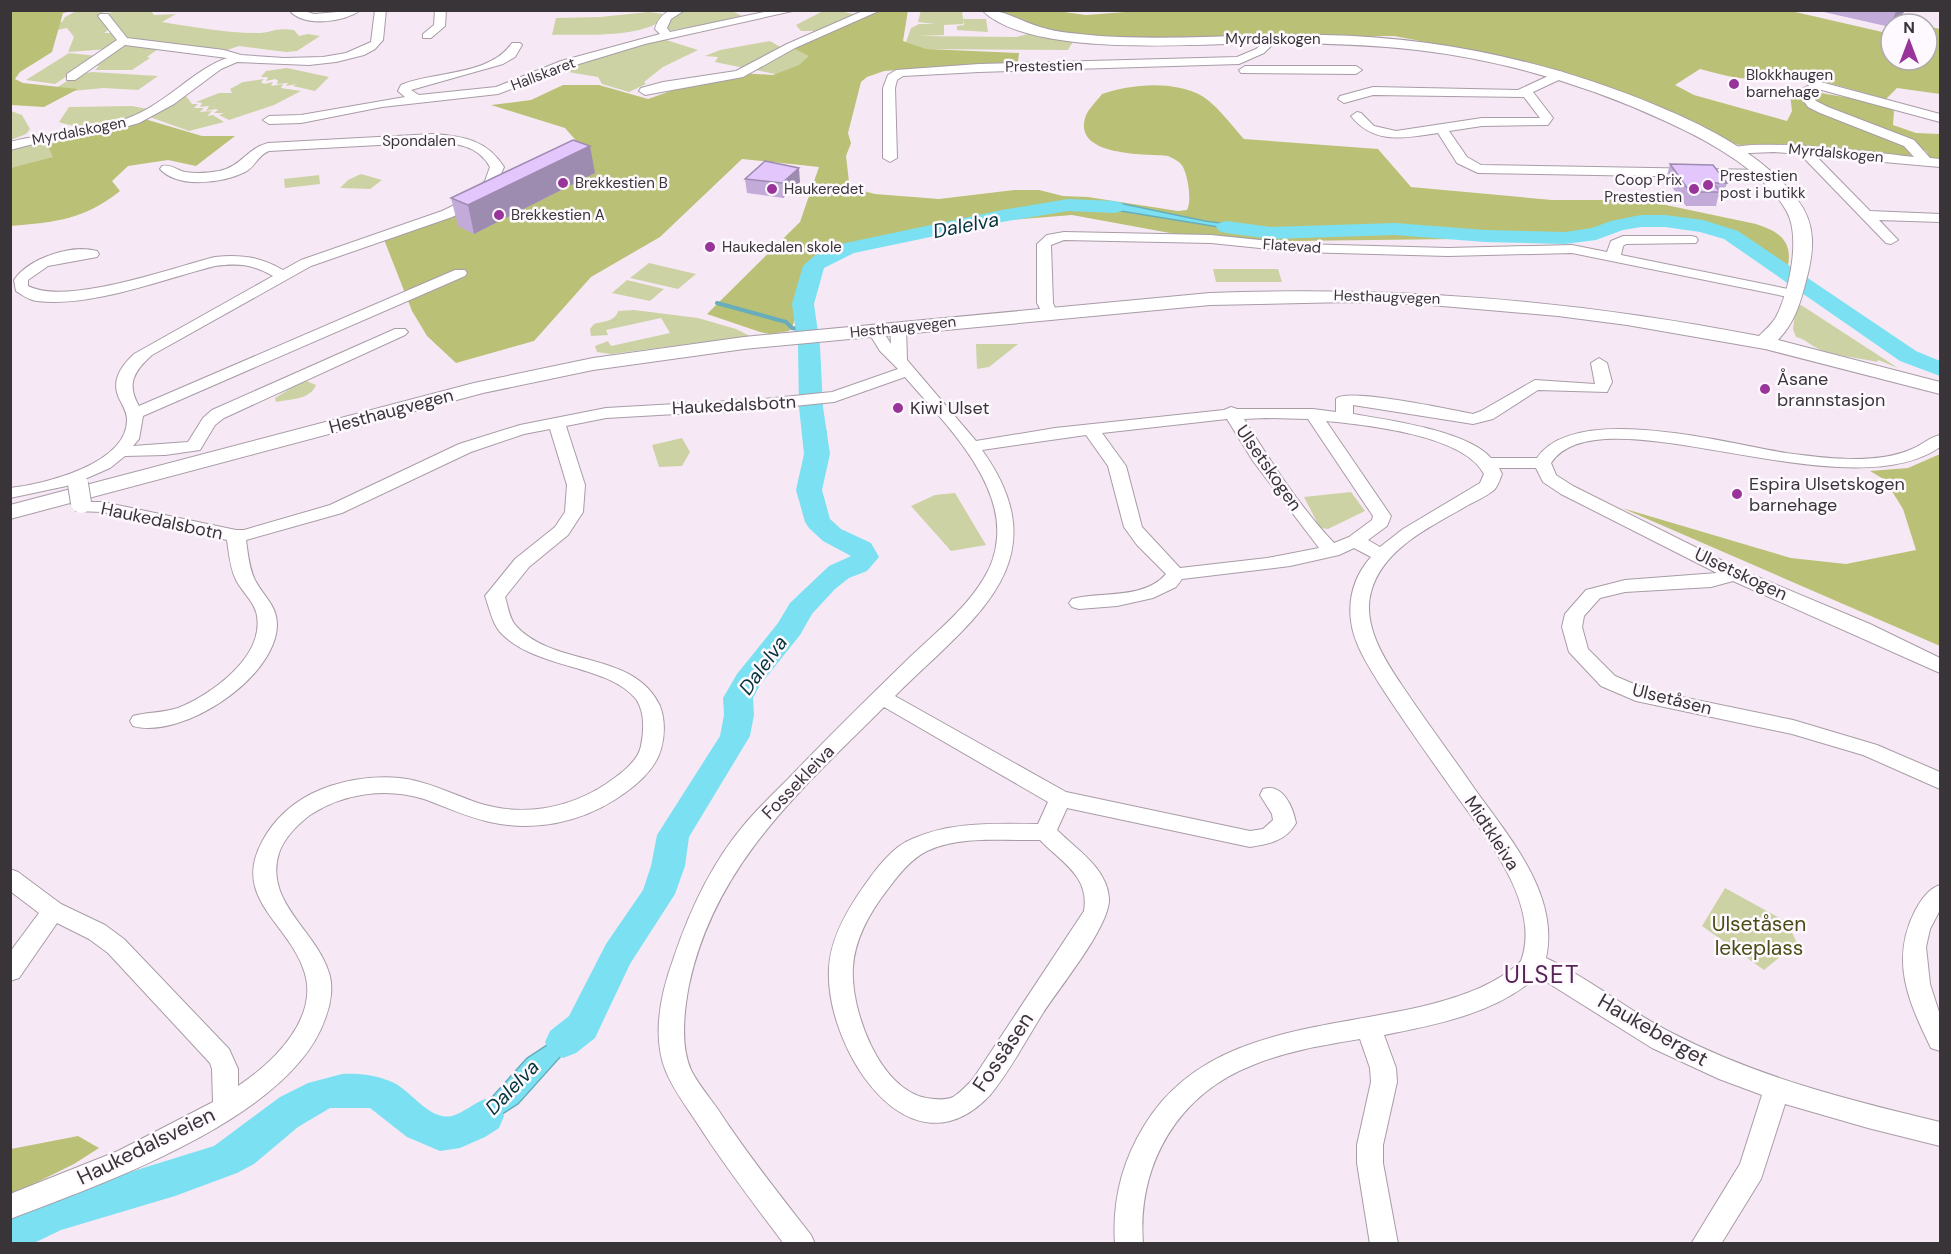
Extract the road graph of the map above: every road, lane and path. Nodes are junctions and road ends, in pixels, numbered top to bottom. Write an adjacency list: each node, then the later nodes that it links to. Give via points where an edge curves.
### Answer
1 (294, 10): 9 (street, via 300,16)
2 (356, 10): 9 (street)
3 (381, 10): 16 (street, Myrdalskogen, via 379,39 361,52 296,60)
4 (441, 10): 12 (street, via 439,26)
5 (680, 10): 11 (street, via 663,22 661,29)
6 (792, 10): 11 (street, Hallskaret)
7 (876, 10): 21 (street, via 791,46 740,74)
8 (989, 10): 13 (main road, Myrdalskogen, via 1010,22 1071,37)
9 (329, 14)
10 (104, 16): 14 (street)
11 (667, 35): 23 (street, Hallskaret, via 557,67 504,89)
12 (427, 36)
13 (1272, 39): 19 (main road, Myrdalskogen, via 1358,40 1418,46); 32 (street, Prestestien, via 1260,51 1239,60 900,74 892,78 889,88)
14 (123, 41): 16 (street, Myrdalskogen); 20 (street)
15 (516, 45): 23 (street, Hallskaret, via 512,52 491,64 405,88)
16 (239, 58): 29 (street, Myrdalskogen, via 218,66 181,94 135,119)
17 (1245, 70): 18 (street)
18 (1356, 70)
19 (1559, 75): 22 (street); 30 (main road, Myrdalskogen, via 1668,116)
20 (71, 77)
21 (645, 91)
22 (1527, 92): 24 (street, via 1373,91); 28 (street, via 1547,118 1544,122 1482,122)
23 (417, 99): 27 (street, Hallskaret, via 300,119)
24 (1344, 99)
25 (1357, 116): 28 (street, via 1370,129 1396,135)
26 (1941, 118): 33 (street, via 1817,85 1803,92 1812,104 1824,110 1909,143)
27 (268, 120)
28 (1441, 129): 36 (street, via 1462,160 1478,169)
29 (10, 146)
30 (1732, 151): 31 (street, Myrdalskogen); 36 (main road, Myrdalskogen)
31 (1804, 151): 33 (street, Myrdalskogen); 37 (street)
32 (890, 158)
33 (1925, 160): 34 (street, Myrdalskogen)
34 (1941, 163)
35 (167, 169): 44 (street, Spondalen, via 180,176 198,177 242,169 258,150 268,147 432,138 476,145 495,163 491,182 472,202)
36 (1764, 174): 45 (main road, Myrdalskogen, via 1793,204 1799,217 1805,243)
37 (1866, 215): 38 (street); 40 (street)
38 (1941, 218)
39 (1691, 240): 42 (street, via 1623,240 1616,244)
40 (1891, 240)
41 (92, 254): 44 (street, via 33,267 21,280 21,288 34,295 78,295 232,259 258,263)
42 (1613, 256): 45 (street, Flatevad); 46 (street, Flatevad, via 1572,249 1448,252 1299,248 1212,239 1057,236 1044,244)
43 (460, 273): 57 (street)
44 (282, 275): 57 (street, Spondalen, via 137,359 123,381)
45 (1792, 294): 47 (main road)
46 (1049, 313): 48 (main road, Hesthaugvegen); 51 (main road, Hesthaugvegen, via 1262,296 1394,296 1574,312)
47 (1786, 317): 51 (main road); 52 (main road)
48 (898, 328): 49 (main road, Hesthaugvegen); 54 (street)
49 (876, 330): 54 (street, Fossekleiva, via 879,341); 69 (main road, Hesthaugvegen, via 629,357 525,377)
50 (400, 332): 64 (street, via 218,414 194,446)
51 (1764, 343): 52 (main road, Hesthaugvegen)
52 (1792, 349): 55 (main road, Hesthaugvegen)
53 (1599, 363): 59 (street, via 1604,382 1601,389 1535,385 1477,419 1344,399)
54 (904, 366): 60 (street, Haukedalsbotn, via 848,393 823,398 629,410); 63 (street, Fossekleiva)
55 (1941, 388)
56 (1231, 412): 58 (street, Ulsetskogen); 61 (street, Ulsetskogen); 72 (street, Ulsetskogen, via 1259,457)
57 (134, 414): 64 (street, via 133,433)
58 (1313, 414): 59 (street, Ulsetskogen); 71 (street, via 1382,516 1378,525)
59 (1345, 417): 65 (street, Ulsetskogen, via 1453,441 1475,452)
60 (556, 422): 70 (street, Haukedalsbotn, via 465,447 336,509); 92 (street, via 576,485 574,512 562,531 522,563 495,596 501,618 520,640 611,674 642,692 651,705 654,721 651,750 631,777 602,798 561,815 496,815 428,792 386,786 326,796 290,819 267,853 262,882 316,968 318,997 307,1034 296,1051 261,1084)
61 (1091, 429): 63 (street, Ulsetskogen); 75 (street, via 1117,466 1133,527)
62 (1941, 440): 66 (street, via 1911,456 1876,463 1840,464 1638,434 1606,434 1563,444 1548,453)
63 (971, 447): 78 (street, Fossekleiva, via 1002,504 1004,554 989,586 966,614)
64 (120, 451): 67 (street)
65 (1490, 468): 66 (street, via 1519,472); 73 (street, Midtkleiva, via 1488,486)
66 (1544, 469): 74 (street, Ulsetskogen, via 1567,490)
67 (78, 481): 68 (street); 70 (street, Haukedalsbotn, bridge, via 82,507 110,509)
68 (10, 493)
69 (10, 512)
70 (236, 536): 79 (street, Haukedalsbotn, via 247,584 265,608 267,630 259,651 227,690 213,700 159,721)
71 (1355, 541): 72 (street); 73 (street)
72 (1332, 551): 75 (street)
73 (1380, 555): 87 (street, Midtkleiva, via 1367,574 1360,597 1365,639 1379,666 1525,884 1536,926)
74 (1734, 573): 77 (street, Ulsetskogen); 80 (street, Ulsetåsen, via 1711,581 1625,586 1593,594 1575,614 1572,627 1579,652 1608,681 1643,696 1793,727 1870,750)
75 (1176, 574): 76 (street, via 1163,587 1146,594)
76 (1079, 603)
77 (1941, 666)
78 (882, 697): 82 (street); 95 (street, Fossekleiva, via 785,794 736,851 698,922 674,1004 672,1041 683,1080 737,1161)
79 (140, 721)
80 (1941, 781)
81 (1271, 795): 82 (street, via 1283,812 1285,823 1269,836 1250,839)
82 (1061, 799): 83 (street)
83 (1045, 832): 83 (street, Fossåsen, via 1094,882 1100,896 1096,911 996,1066 970,1099 961,1106 941,1111 908,1104 881,1082 866,1060 844,1005 842,960 856,919 903,855 920,844 963,835)
84 (10, 878): 86 (street, Haukedalsveien)
85 (1941, 894): 90 (street, via 1928,907 1919,925 1914,973 1921,1000)
86 (53, 911): 88 (street); 92 (street, Haukedalsveien, via 97,932 116,946 198,1030 225,1069)
87 (1533, 963): 89 (street, via 1522,975 1478,1000); 91 (street, Haukeberget, via 1583,989 1661,1040)
88 (10, 971)
89 (1369, 1028): 96 (street, via 1304,1040 1244,1057 1188,1091 1157,1126 1141,1157 1130,1194); 97 (street, via 1384,1082 1370,1154)
90 (1941, 1040)
91 (1776, 1090): 93 (street, Haukeberget); 98 (street, via 1751,1170)
92 (226, 1107): 94 (street, Haukedalsveien, via 152,1148)
93 (1941, 1134)
94 (10, 1207)
95 (801, 1244)
96 (1129, 1244)
97 (1384, 1244)
98 (1705, 1244)

